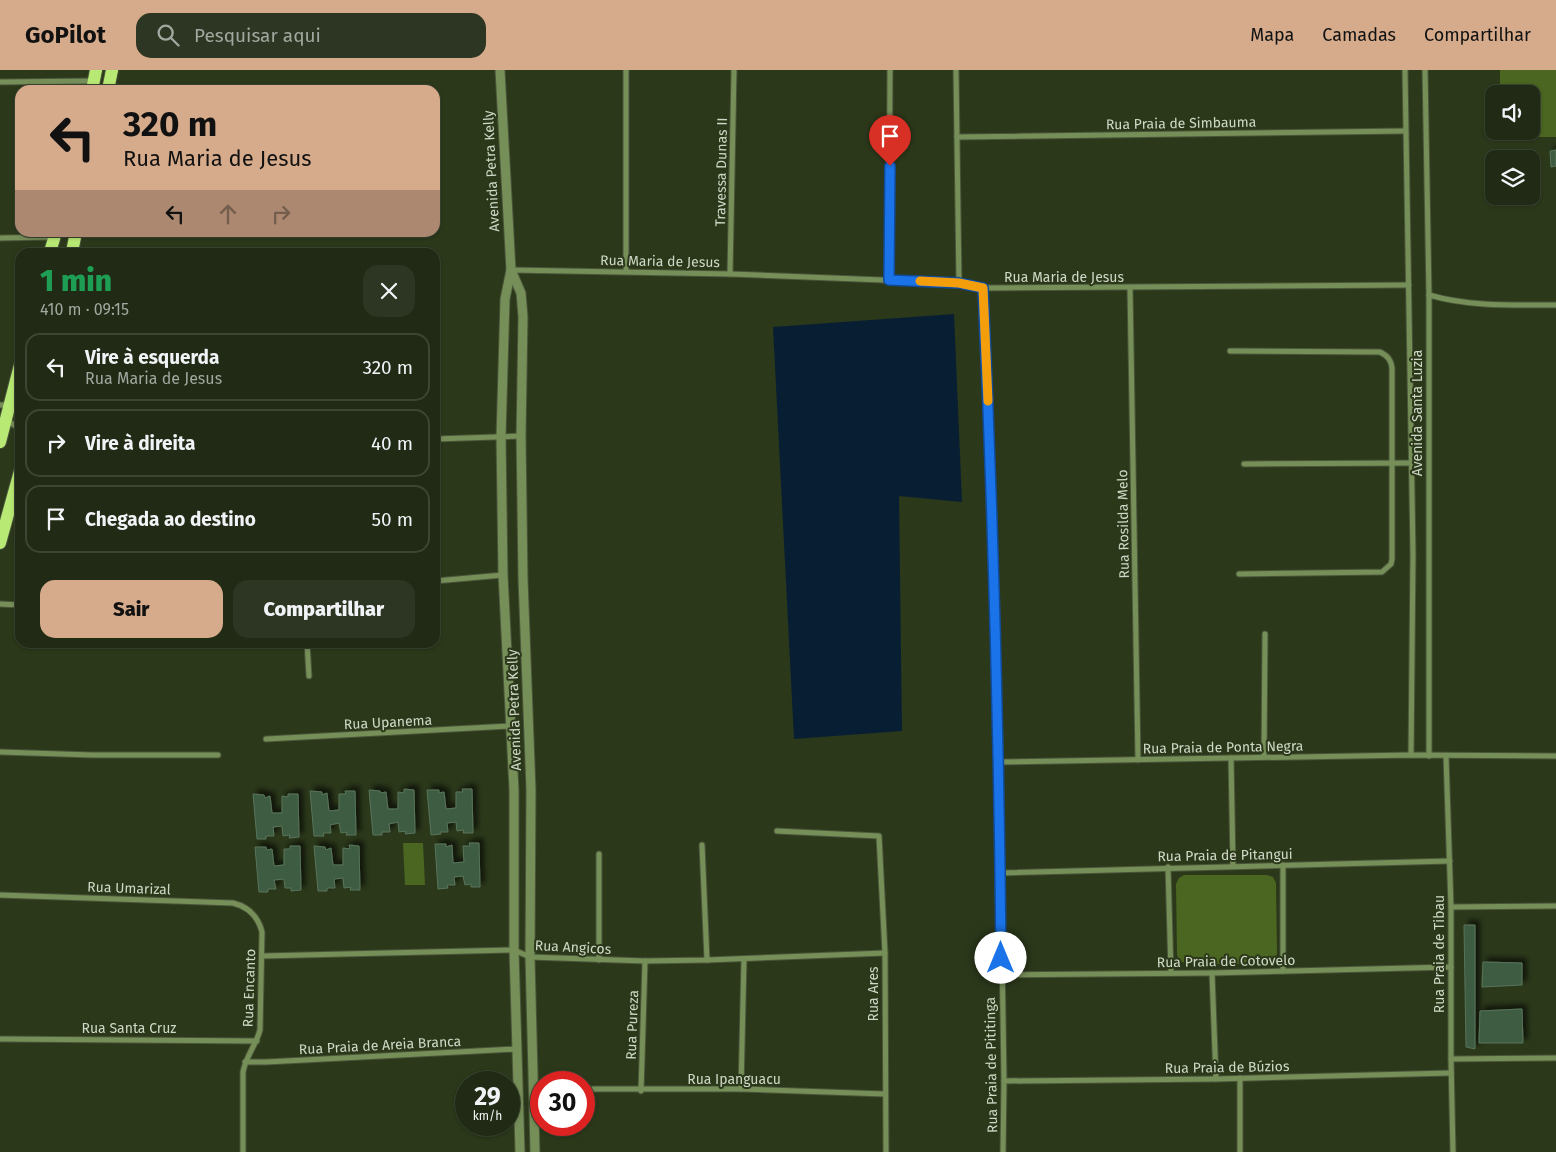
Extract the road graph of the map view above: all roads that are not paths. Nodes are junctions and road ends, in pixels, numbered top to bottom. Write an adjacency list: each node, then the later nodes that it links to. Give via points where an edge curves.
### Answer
1 (112, 70): 11 (main road)
2 (500, 70): 16 (street, Avenida Petra Kelly)
3 (626, 70): 17 (street)
4 (734, 70): 18 (street, Travessa Dunas II)
5 (890, 70): 19 (street)
6 (956, 70): 13 (street)
7 (1405, 70): 12 (street, Avenida Santa Luzia)
8 (1425, 70): 24 (street, Avenida Santa Luzia)
9 (94, 80): 10 (street)
10 (0, 82)
11 (109, 85)
12 (1406, 131): 13 (street, Rua Praia de Simbauma); 21 (street, Avenida Santa Luzia)
13 (957, 137): 20 (street)
14 (18, 237): 15 (street)
15 (0, 238)
16 (511, 270): 17 (street, Rua Maria de Jesus); 31 (street, Avenida Petra Kelly, via 521,293 523,318); 32 (street, Avenida Petra Kelly, via 504,299)
17 (626, 272): 18 (street, Rua Maria de Jesus)
18 (730, 274): 19 (street, Rua Maria de Jesus)
19 (889, 280): 20 (street, Rua Maria de Jesus)
20 (959, 283): 22 (street, Rua Maria de Jesus)
21 (1408, 286): 23 (street, Rua Maria de Jesus); 36 (street, Avenida Santa Luzia)
22 (983, 288): 23 (street, Rua Maria de Jesus); 59 (street, Rua Praia de Pititinga)
23 (1130, 288): 58 (street, Rua Rosilda Melo)
24 (1428, 295): 25 (street, via 1486,306); 53 (street, Avenida Santa Luzia)
25 (1556, 305)
26 (1230, 351): 35 (street, via 1380,352 1386,355 1392,368)
27 (15, 378): 28 (main road)
28 (5, 405): 29 (main road)
29 (3, 419): 30 (street); 34 (main road)
30 (15, 426)
31 (521, 436): 32 (street); 75 (street, Avenida Petra Kelly, via 531,790)
32 (501, 437): 33 (street); 41 (street, Avenida Petra Kelly)
33 (440, 439)
34 (0, 442)
35 (1393, 462): 36 (street); 37 (street); 40 (street, via 1392,559 1387,569 1382,572)
36 (1411, 463): 52 (street, Avenida Santa Luzia)
37 (1244, 464)
38 (15, 489): 39 (main road)
39 (0, 544)
40 (1239, 574)
41 (503, 576): 42 (street); 48 (street, Avenida Petra Kelly)
42 (440, 581)
43 (0, 604): 44 (street)
44 (15, 605)
45 (1265, 634): 57 (street)
46 (307, 648): 47 (street)
47 (309, 676)
48 (511, 726): 49 (street, Rua Upanema); 72 (street, Avenida Petra Kelly)
49 (266, 739)
50 (0, 752): 51 (street)
51 (218, 755)
52 (1411, 755): 53 (street, Rua Praia de Ponta Negra); 57 (street, Rua Praia de Ponta Negra)
53 (1429, 756): 54 (street, Rua Praia de Ponta Negra)
54 (1446, 756): 55 (street, Rua Praia de Ponta Negra); 63 (street, Rua Praia de Tibau)
55 (1556, 756)
56 (1232, 758): 57 (street, Rua Praia de Ponta Negra); 58 (street, Rua Praia de Ponta Negra); 65 (street)
57 (1264, 758)
58 (1138, 760): 59 (street, Rua Praia de Ponta Negra)
59 (999, 762): 67 (street, Rua Praia de Pititinga)
60 (777, 831): 73 (street, Rua Ares, via 879,836)
61 (702, 845): 78 (street)
62 (599, 854): 77 (street)
63 (1450, 860): 64 (street, Rua Praia de Pitangui); 70 (street, Rua Praia de Tibau)
64 (1283, 865): 65 (street, Rua Praia de Pitangui); 81 (street)
65 (1233, 866): 66 (street, Rua Praia de Pitangui)
66 (1168, 867): 67 (street, Rua Praia de Pitangui); 82 (street)
67 (1001, 873): 84 (street, Rua Praia de Pititinga)
68 (0, 895): 71 (street, Rua Umarizal, via 233,903 244,906)
69 (1556, 906): 70 (street)
70 (1451, 907): 80 (street, Rua Praia de Tibau)
71 (253, 914): 74 (street, Rua Encanto, via 260,922)
72 (514, 950): 74 (street, Rua Angicos); 75 (street, Rua Angicos); 87 (street, Avenida Petra Kelly)
73 (885, 953): 76 (street, Rua Angicos); 99 (street, Rua Ares)
74 (262, 956): 86 (street, Rua Encanto)
75 (530, 957): 77 (street, Rua Angicos); 91 (street, Avenida Petra Kelly)
76 (744, 959): 78 (street, Rua Angicos); 96 (street)
77 (599, 960): 79 (street, Rua Angicos)
78 (707, 960): 79 (street, Rua Angicos)
79 (645, 961): 98 (street, Rua Pureza)
80 (1451, 967): 81 (street, Rua Praia de Cotovelo); 89 (street, Rua Praia de Tibau)
81 (1282, 972): 83 (street, Rua Praia de Cotovelo)
82 (1171, 973): 83 (street, Rua Praia de Cotovelo); 84 (street, Rua Praia de Cotovelo)
83 (1212, 973): 94 (street)
84 (1001, 976): 95 (street, Rua Praia de Pititinga)
85 (0, 1039): 86 (street, Rua Santa Cruz)
86 (257, 1041): 90 (street, Rua Encanto)
87 (517, 1049): 90 (street, Rua Praia de Areia Branca); 102 (street, Avenida Petra Kelly)
88 (1556, 1058): 89 (street)
89 (1451, 1059): 92 (street, Rua Praia de Tibau)
90 (245, 1062): 101 (street, Rua Encanto)
91 (536, 1071)
92 (1451, 1073): 93 (street, Rua Praia de Búzios); 107 (street, Rua Praia de Tibau)
93 (1240, 1078): 94 (street, Rua Praia de Búzios); 106 (street)
94 (1216, 1079): 95 (street, Rua Praia de Búzios)
95 (1004, 1082): 105 (street, Rua Praia de Pititinga)
96 (741, 1089): 98 (street, Rua Ipanguacu); 99 (street, Rua Ipanguacu)
97 (595, 1090): 98 (street, Rua Ipanguacu)
98 (641, 1090)
99 (885, 1094): 104 (street, Rua Ares)
100 (536, 1136): 103 (street, Avenida Petra Kelly)
101 (243, 1152)
102 (520, 1152)
103 (535, 1152)
104 (886, 1152)
105 (1003, 1152)
106 (1240, 1152)
107 (1453, 1152)

